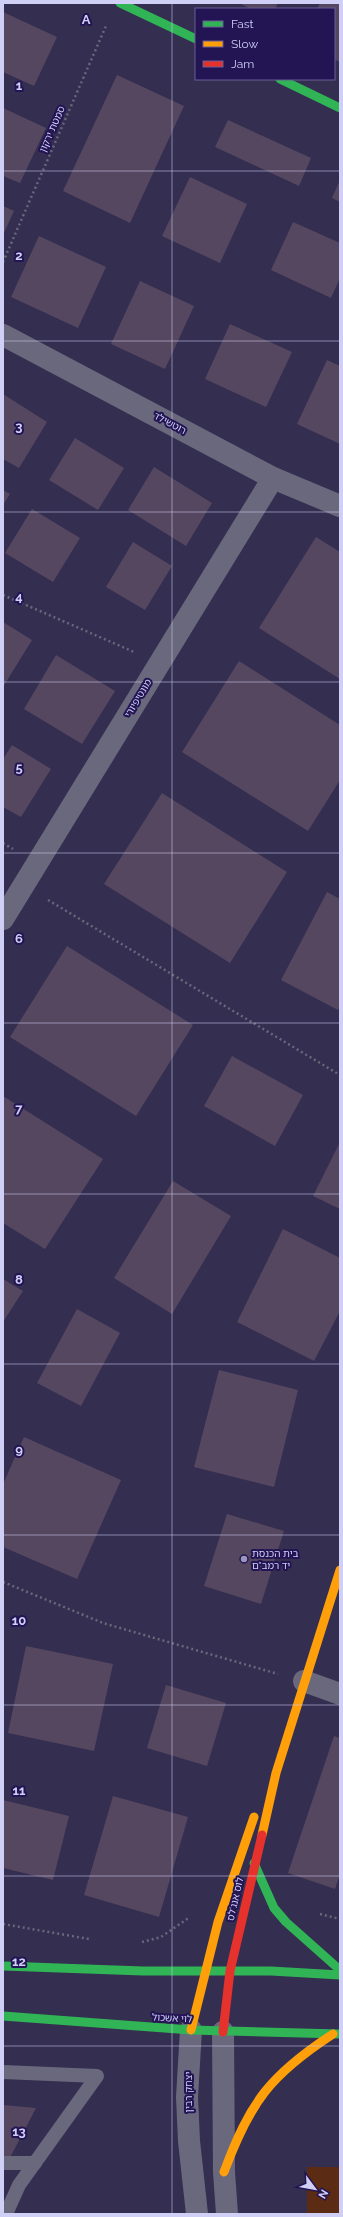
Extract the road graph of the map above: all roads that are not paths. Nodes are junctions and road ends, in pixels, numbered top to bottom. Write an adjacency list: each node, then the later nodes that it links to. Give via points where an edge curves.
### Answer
1 (120, 3): 2 (main road)
2 (195, 39)
3 (282, 80): 4 (main road)
4 (340, 108)
5 (3, 335): 6 (street, רוטשילד)
6 (273, 478): 7 (street, רוטשילד); 8 (street, מונטיפיורי)
7 (340, 506)
8 (3, 919)
9 (340, 1570): 10 (main road, לוס אנג'לס)
10 (304, 1681): 11 (street); 12 (main road, לוס אנג'לס)
11 (340, 1694)
12 (276, 1773): 13 (main road, לוס אנג'לס); 16 (main road, לוס אנג'לס, via 237,1858)
13 (254, 1863): 15 (main road, via 274,1908); 17 (main road, לוס אנג'לס)
14 (3, 1966): 16 (main road)
15 (340, 1970)
16 (204, 1971): 17 (main road); 20 (main road, יצחק רבין)
17 (230, 1971): 18 (main road); 21 (main road, לוס אנג'לס)
18 (340, 1975)
19 (3, 2016): 20 (main road, לוי אשכול)
20 (191, 2030): 21 (main road, לוי אשכול); 28 (street, יצחק רבין, via 189,2141)
21 (223, 2032): 22 (main road, לוי אשכול); 26 (street)
22 (336, 2034): 26 (main road, via 295,2059 267,2086 235,2140)
23 (3, 2072): 25 (lane, via 97,2076)
24 (3, 2163): 25 (lane)
25 (35, 2163): 27 (lane, via 19,2185)
26 (224, 2172): 29 (street)
27 (6, 2214)
28 (197, 2214)
29 (227, 2214)

